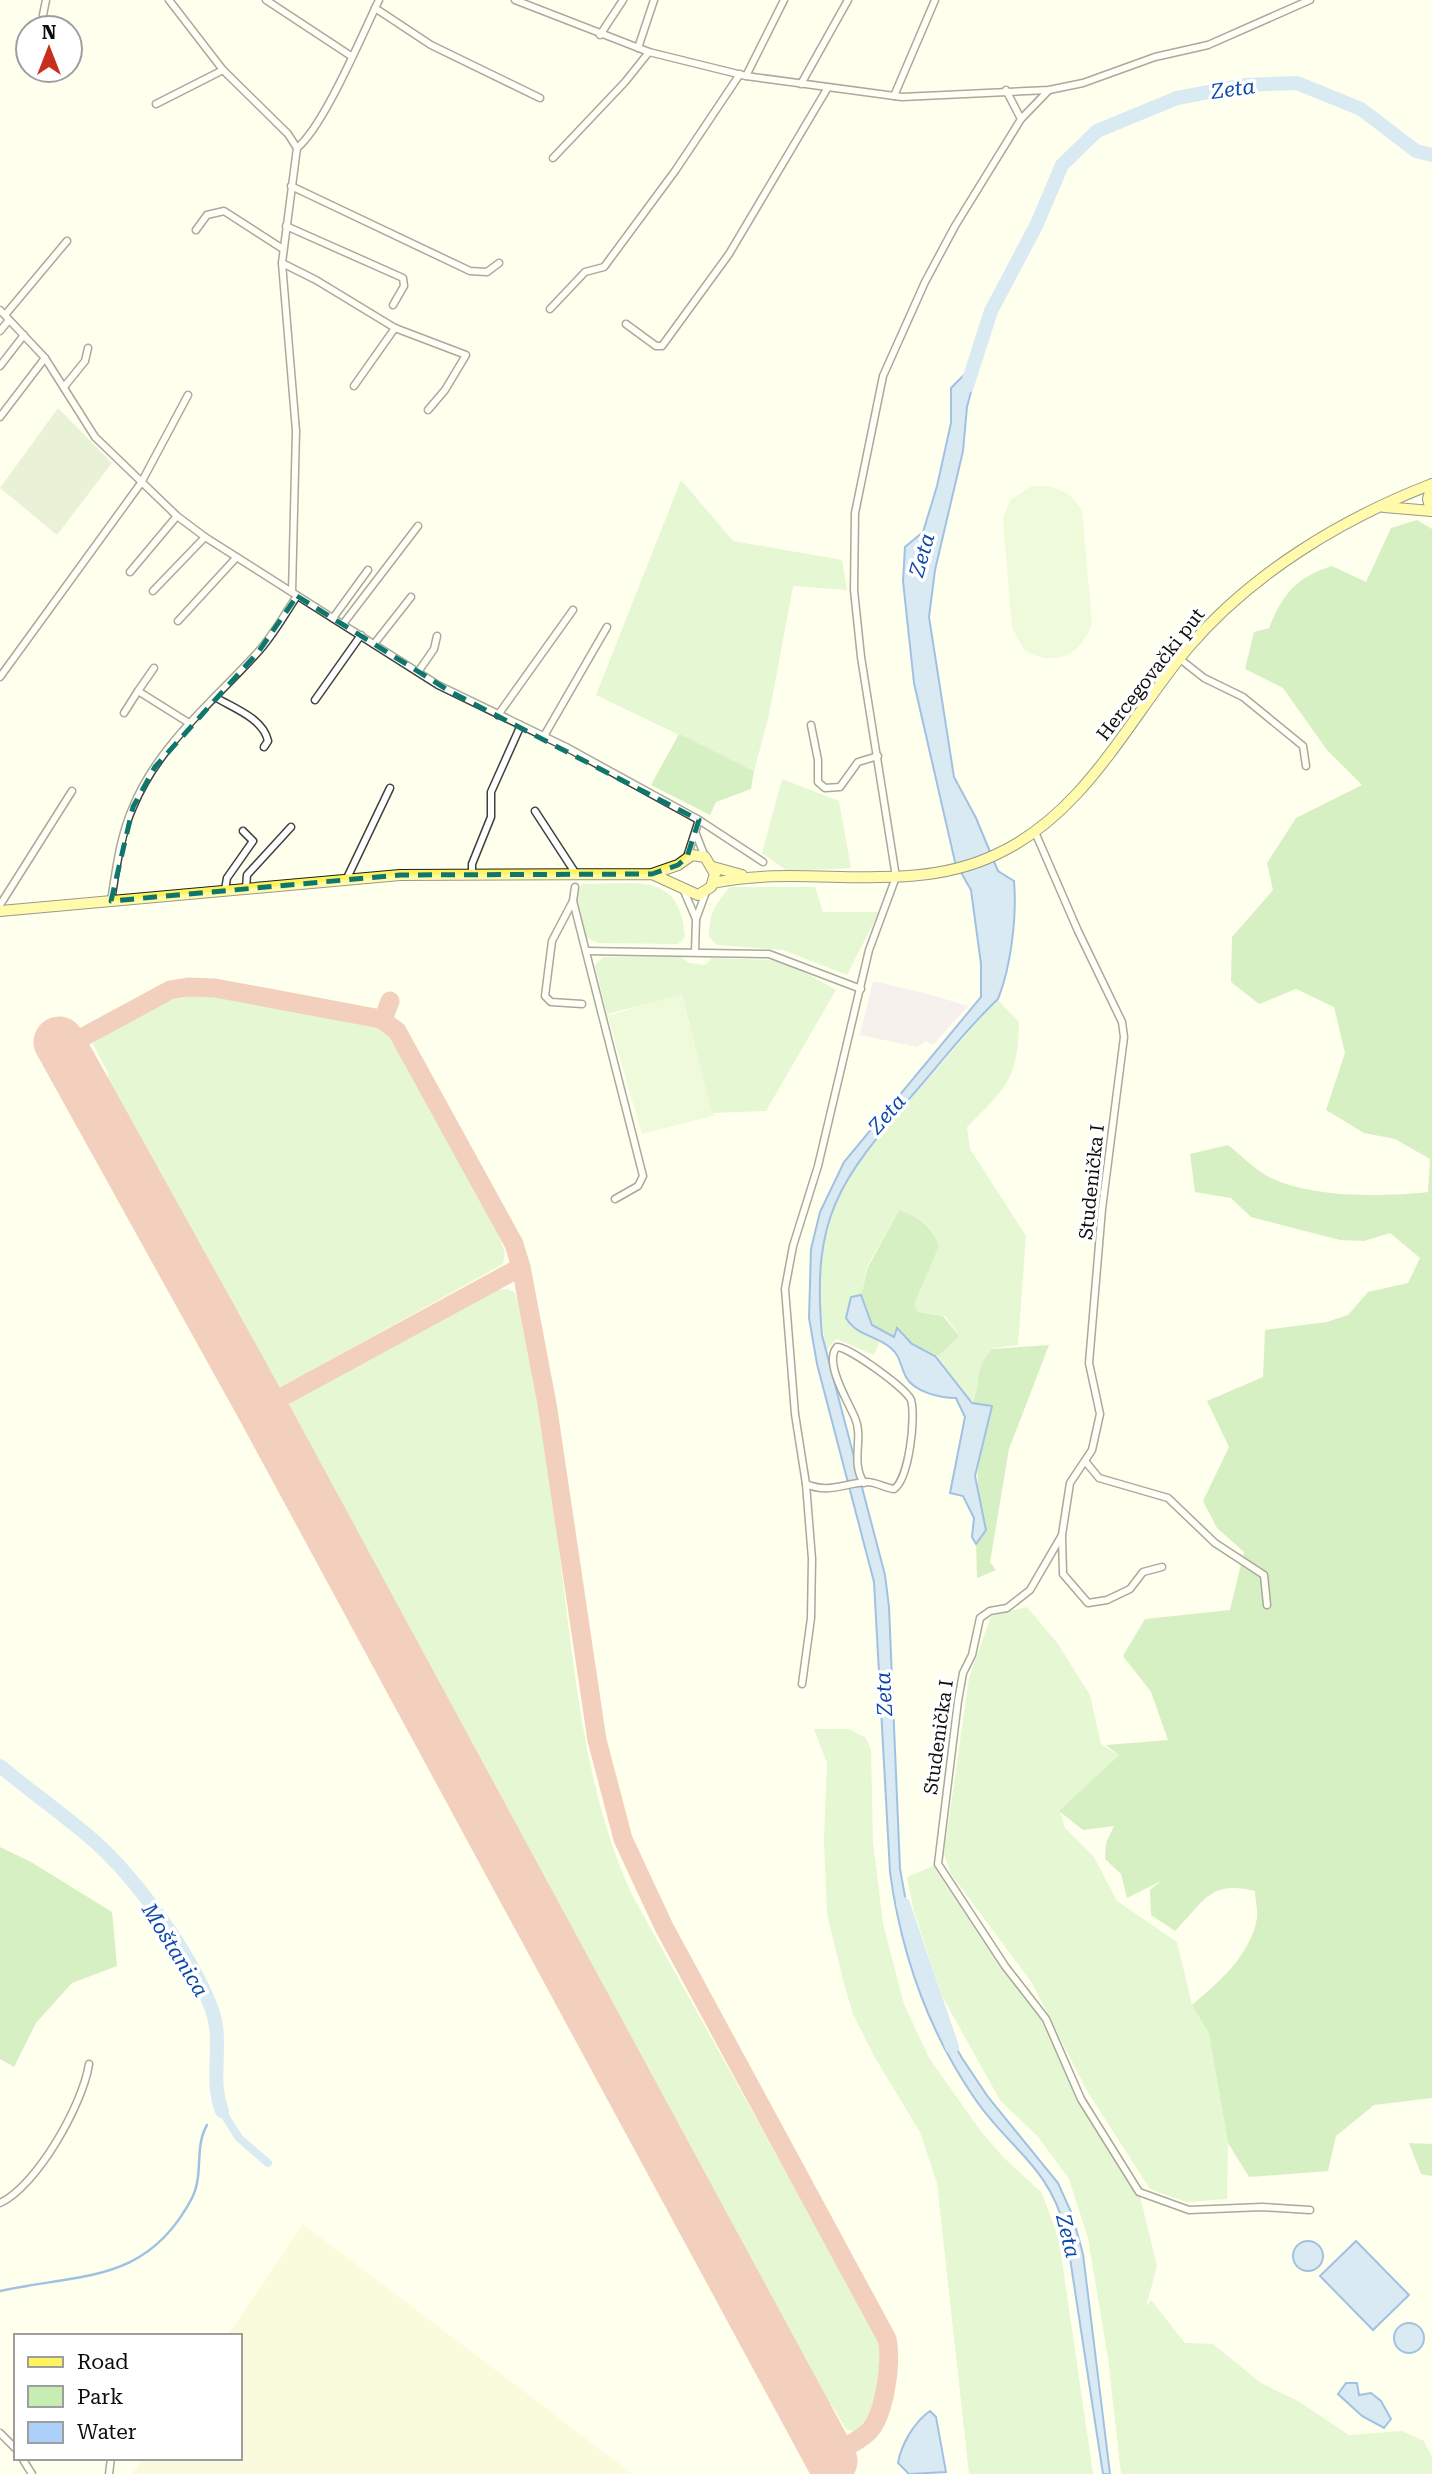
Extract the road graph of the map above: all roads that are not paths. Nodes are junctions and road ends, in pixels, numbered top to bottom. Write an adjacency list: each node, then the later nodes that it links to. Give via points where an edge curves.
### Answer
1 (169, 0): 18 (street)
2 (266, 0): 17 (street)
3 (379, 0): 12 (street)
4 (515, 0): 13 (street)
5 (540, 0): 13 (street)
6 (623, 0): 14 (street)
7 (654, 0): 15 (street)
8 (785, 0): 19 (street)
9 (848, 0): 20 (street)
10 (935, 0): 24 (street)
11 (1310, 0): 23 (street, via 1208,45)
12 (375, 8): 17 (street); 25 (street, via 431,45)
13 (535, 9): 14 (street)
14 (600, 35): 15 (street)
15 (638, 48): 16 (street)
16 (649, 52): 19 (street); 29 (street)
17 (351, 57): 28 (street, via 306,140)
18 (223, 70): 26 (street); 28 (street)
19 (743, 75): 20 (street); 38 (street, via 604,267 585,272)
20 (801, 85): 21 (street)
21 (827, 89): 24 (street); 40 (street, via 729,254 662,346)
22 (1006, 90): 23 (street); 24 (street); 27 (street)
23 (1049, 90): 27 (street)
24 (894, 96)
25 (540, 98)
26 (156, 104)
27 (1021, 119): 87 (street, via 925,282 883,376 863,463 855,513 854,590)
28 (297, 148): 30 (street)
29 (553, 159)
30 (291, 186): 31 (street); 36 (street, via 470,271 487,272)
31 (286, 226): 34 (street); 37 (street, via 403,278 404,286)
32 (196, 230): 34 (street, via 207,215 224,211)
33 (67, 241): 39 (street)
34 (284, 249): 35 (street)
35 (282, 263): 41 (street); 63 (street, via 296,431)
36 (499, 263)
37 (393, 305)
38 (550, 309)
39 (5, 315): 42 (street); 43 (street)
40 (625, 324)
41 (395, 328): 47 (street); 50 (street, via 466,355)
42 (0, 331)
43 (24, 335): 45 (street); 46 (street)
44 (88, 348): 48 (street, via 85,361)
45 (45, 358): 48 (street); 51 (street)
46 (0, 366)
47 (354, 386)
48 (64, 387): 52 (street, via 95,437)
49 (188, 395): 52 (street)
50 (428, 410)
51 (0, 417)
52 (141, 483): 56 (street); 76 (street)
53 (1432, 484): 54 (main road, Hercegovački put); 55 (main road)
54 (1380, 507): 55 (main road); 73 (main road, Hercegovački put, via 1268,574 1218,616)
55 (1432, 511)
56 (177, 516): 58 (street); 61 (street)
57 (418, 526): 68 (street)
58 (205, 537): 59 (street); 62 (street)
59 (235, 559): 63 (street); 67 (street)
60 (368, 570): 66 (street)
61 (130, 572)
62 (153, 591)
63 (295, 594): 66 (street); 78 (street, via 259,651)
64 (411, 597): 72 (street)
65 (573, 610): 81 (street)
66 (333, 618): 68 (street)
67 (178, 621)
68 (344, 624): 70 (street)
69 (607, 628): 85 (street)
70 (360, 635): 72 (street); 79 (street)
71 (437, 636): 75 (street)
72 (374, 644): 75 (street)
73 (1180, 659): 88 (street, via 1204,678 1243,696 1303,746); 95 (main road, Hercegovački put, via 1082,789)
74 (154, 668): 77 (street)
75 (418, 672): 81 (street)
76 (0, 677)
77 (138, 691): 80 (street); 82 (street)
78 (215, 696): 82 (street); 86 (street, via 261,727 268,741)
79 (315, 699)
80 (124, 713)
81 (498, 715): 84 (street)
82 (189, 723): 113 (street, via 171,743 133,807)
83 (811, 725): 87 (street, via 818,782 825,788 840,787 858,762)
84 (521, 726): 85 (street); 102 (street, via 491,792 491,817)
85 (544, 736): 92 (street)
86 (264, 747)
87 (878, 756): 106 (street)
88 (1306, 766)
89 (390, 788): 107 (street)
90 (72, 791): 115 (street)
91 (535, 811): 103 (street)
92 (699, 820): 96 (street); 99 (street)
93 (291, 827): 110 (street, via 247,875)
94 (243, 831): 112 (street, via 254,840 227,878)
95 (1035, 832): 106 (main road, Hercegovački put, via 982,861); 123 (street, Studenička I, via 1122,1022 1089,1363 1100,1414)
96 (695, 834): 97 (street); 98 (street)
97 (687, 857): 98 (main road); 100 (main road)
98 (705, 857): 101 (main road)
99 (764, 862)
100 (678, 865): 104 (main road); 109 (main road)
101 (713, 867): 105 (main road); 111 (main road)
102 (472, 872): 103 (main road); 107 (main road)
103 (576, 874): 104 (main road)
104 (652, 874): 109 (main road)
105 (746, 876): 106 (main road, Hercegovački put); 111 (main road)
106 (896, 877): 120 (street, via 869,950)
107 (347, 878): 110 (main road)
108 (575, 887): 114 (street)
109 (680, 887): 111 (main road, via 698,895); 117 (street)
110 (246, 888): 112 (main road)
111 (710, 888): 117 (street)
112 (225, 890): 113 (main road)
113 (111, 901): 116 (main road)
114 (573, 901): 118 (street); 121 (street, via 552,941 545,996 551,1002)
115 (0, 905)
116 (0, 911)
117 (695, 919): 119 (street)
118 (586, 951): 119 (street); 122 (street, via 643,1176 638,1186)
119 (695, 952): 120 (street, via 769,954)
120 (861, 989): 125 (street, via 785,1289 797,1438)
121 (582, 1004)
122 (615, 1199)
123 (1085, 1461): 126 (street, Studenička I, via 1070,1483); 128 (street, via 1099,1478 1168,1498 1183,1509 1215,1543 1264,1575)
124 (863, 1483): 124 (street, via 856,1452 857,1422 842,1394 833,1359 838,1347 850,1350 901,1387 911,1400 911,1442 898,1487); 125 (street, via 817,1489)
125 (806, 1485): 129 (street, via 812,1588)
126 (1062, 1535): 127 (street, via 1063,1574 1088,1603 1130,1589 1143,1572); 132 (street, Studenička I, via 1030,1590 1020,1600 979,1618 972,1655 962,1673 938,1864 1046,2019 1081,2099 1139,2192 1189,2210)
127 (1162, 1567)
128 (1267, 1605)
129 (802, 1684)
130 (89, 2064): 131 (street, via 79,2099 39,2166)
131 (0, 2203)
132 (1310, 2210)
133 (0, 2433): 134 (street)
134 (14, 2447)

